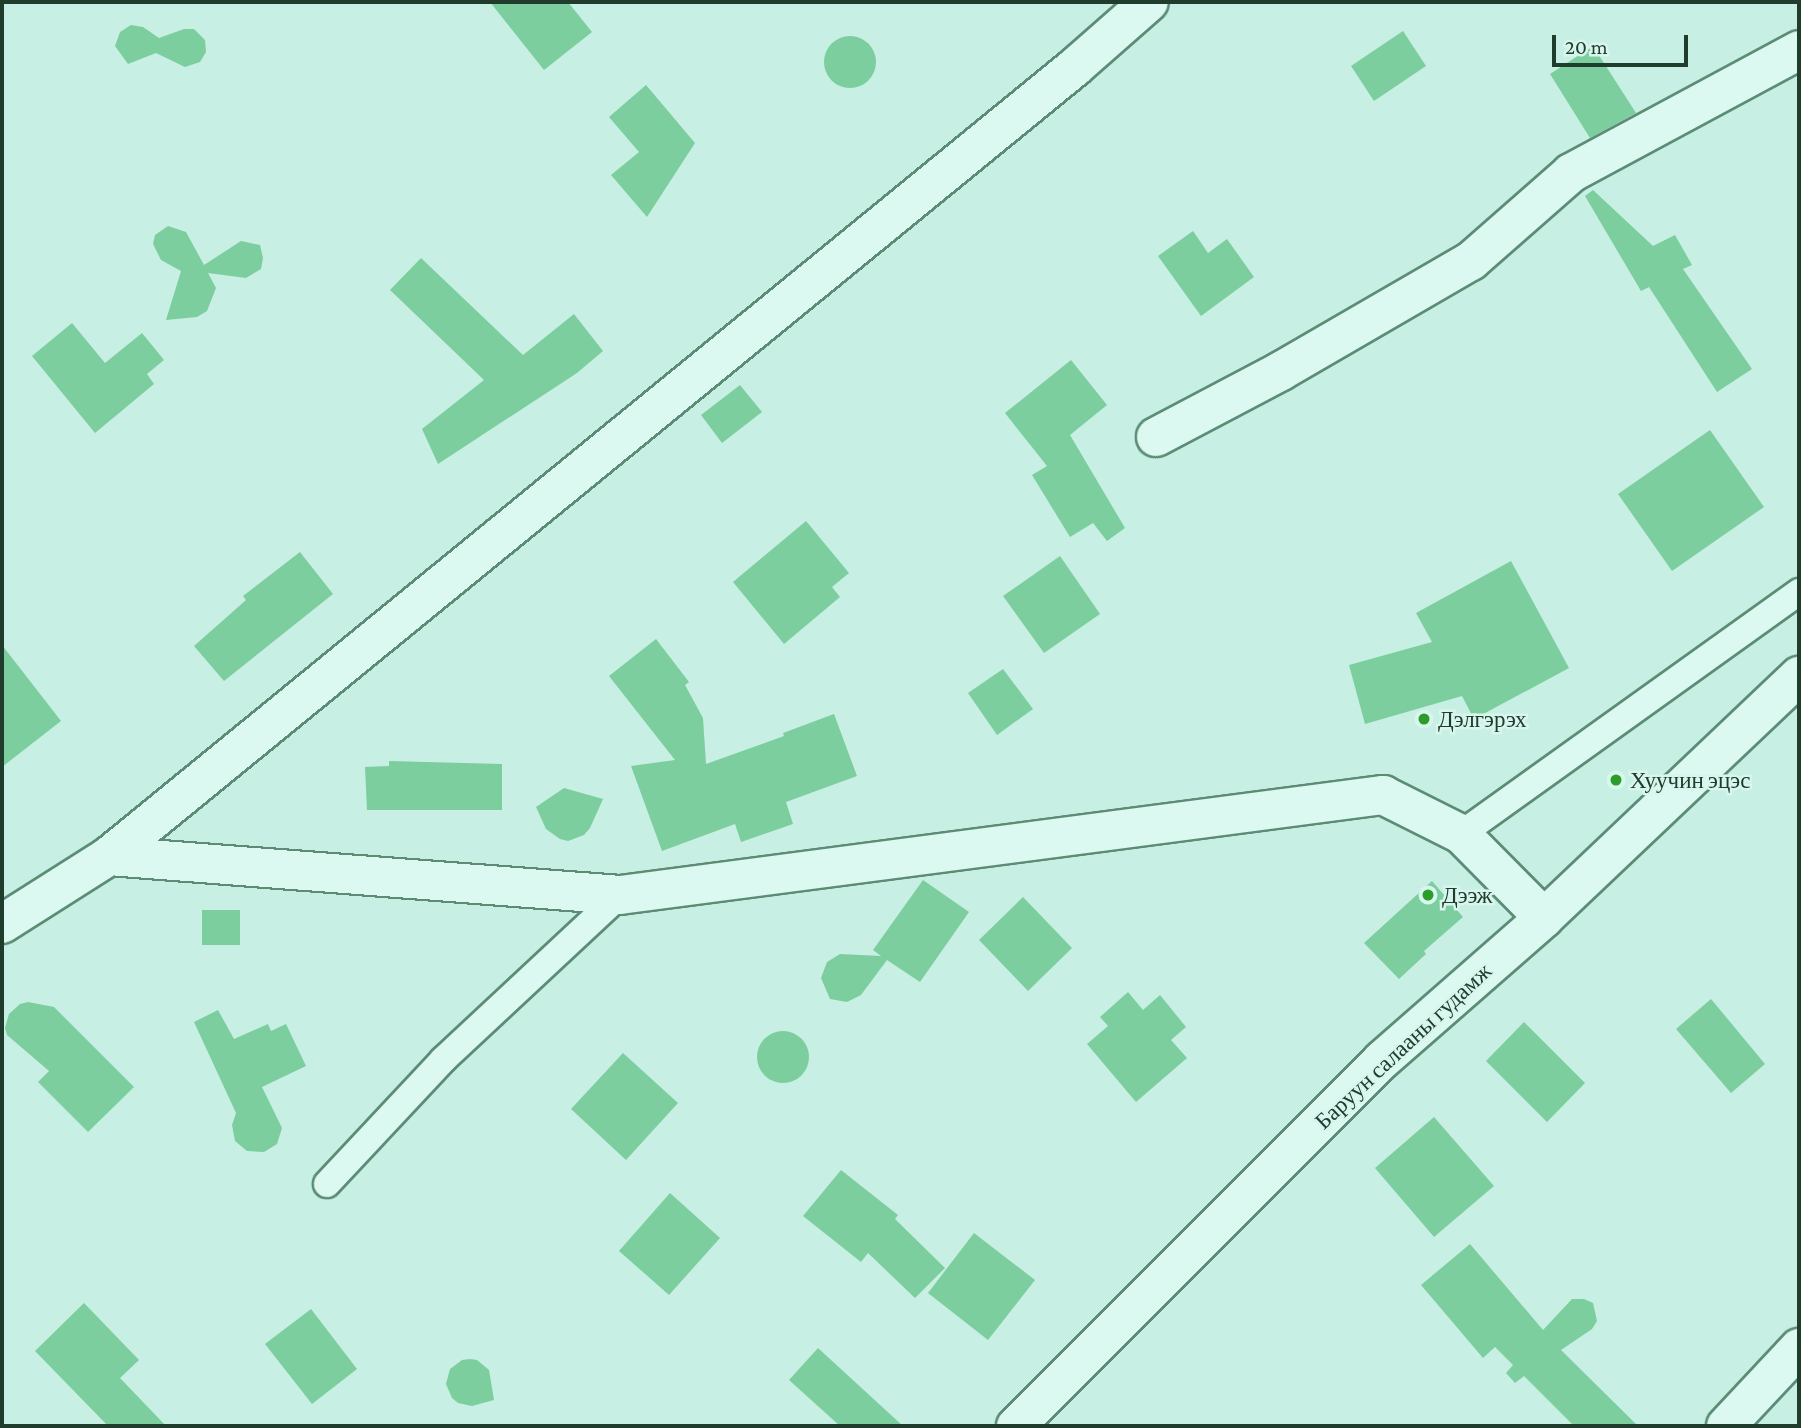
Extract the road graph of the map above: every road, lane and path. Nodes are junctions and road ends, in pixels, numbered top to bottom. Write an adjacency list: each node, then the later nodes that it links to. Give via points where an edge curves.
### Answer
1 (1149, 2): 7 (street)
2 (1799, 50): 3 (street, via 1572,173 1471,261)
3 (1156, 437)
4 (1799, 592): 6 (lane)
5 (1799, 676): 9 (street, Баруун салааны гудамж)
6 (1461, 834): 8 (street, via 1383,795); 9 (street)
7 (109, 856): 8 (street); 10 (street)
8 (620, 895): 11 (lane, via 443,1060)
9 (1544, 918): 13 (street, Баруун салааны гудамж, via 1382,1060)
10 (2, 924)
11 (327, 1184)
12 (1799, 1348): 14 (street)
13 (1016, 1426)
14 (1727, 1426)

